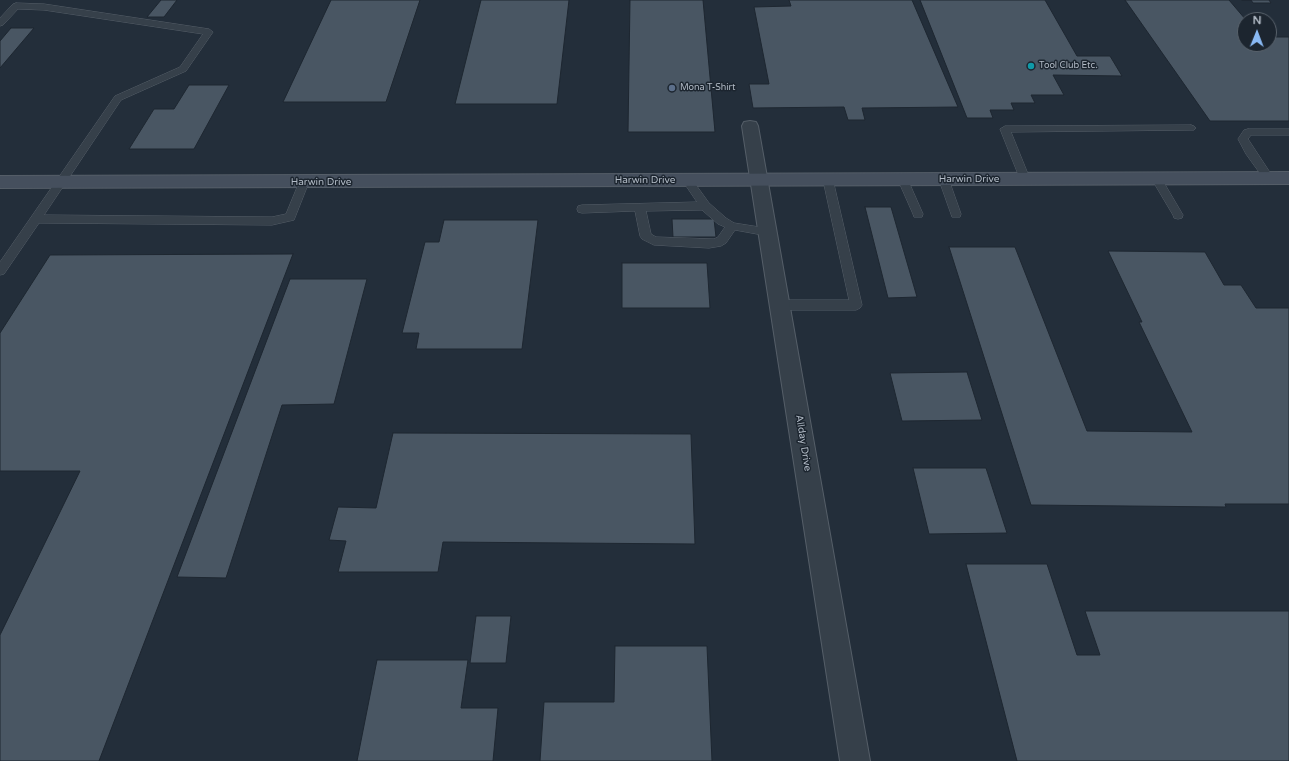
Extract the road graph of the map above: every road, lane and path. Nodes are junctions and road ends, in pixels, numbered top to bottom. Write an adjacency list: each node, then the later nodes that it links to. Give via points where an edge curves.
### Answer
1 (0, 23): 15 (lane, via 16,6 44,7 209,32 183,69 118,98)
2 (750, 126): 10 (street, Allday Drive)
3 (1191, 128): 8 (lane, via 1005,129)
4 (1289, 132): 6 (lane, via 1248,132 1243,139)
5 (1156, 178): 6 (main road, Harwin Drive); 8 (main road, Harwin Drive); 22 (lane)
6 (1268, 178): 7 (main road, Harwin Drive)
7 (1289, 178)
8 (1025, 179): 13 (main road, Harwin Drive)
9 (687, 180): 10 (main road, Harwin Drive); 16 (main road, Harwin Drive); 17 (lane)
10 (760, 180): 11 (main road, Harwin Drive); 25 (street, Allday Drive)
11 (828, 180): 12 (main road, Harwin Drive); 27 (lane, via 856,305)
12 (903, 180): 13 (main road, Harwin Drive); 20 (lane)
13 (944, 180): 21 (lane)
14 (0, 182): 15 (main road, Harwin Drive)
15 (62, 182): 16 (main road, Harwin Drive); 23 (lane)
16 (304, 182): 23 (lane, via 290,217 272,220)
17 (704, 206): 18 (lane); 24 (lane)
18 (640, 207): 19 (lane); 24 (lane, via 646,236 654,241 717,243)
19 (582, 209)
20 (918, 214)
21 (956, 214)
22 (1178, 215)
23 (36, 219): 26 (lane)
24 (732, 226): 25 (lane)
25 (768, 232): 27 (street, Allday Drive)
26 (0, 271)
27 (780, 305): 28 (street, Allday Drive)
28 (855, 761)

